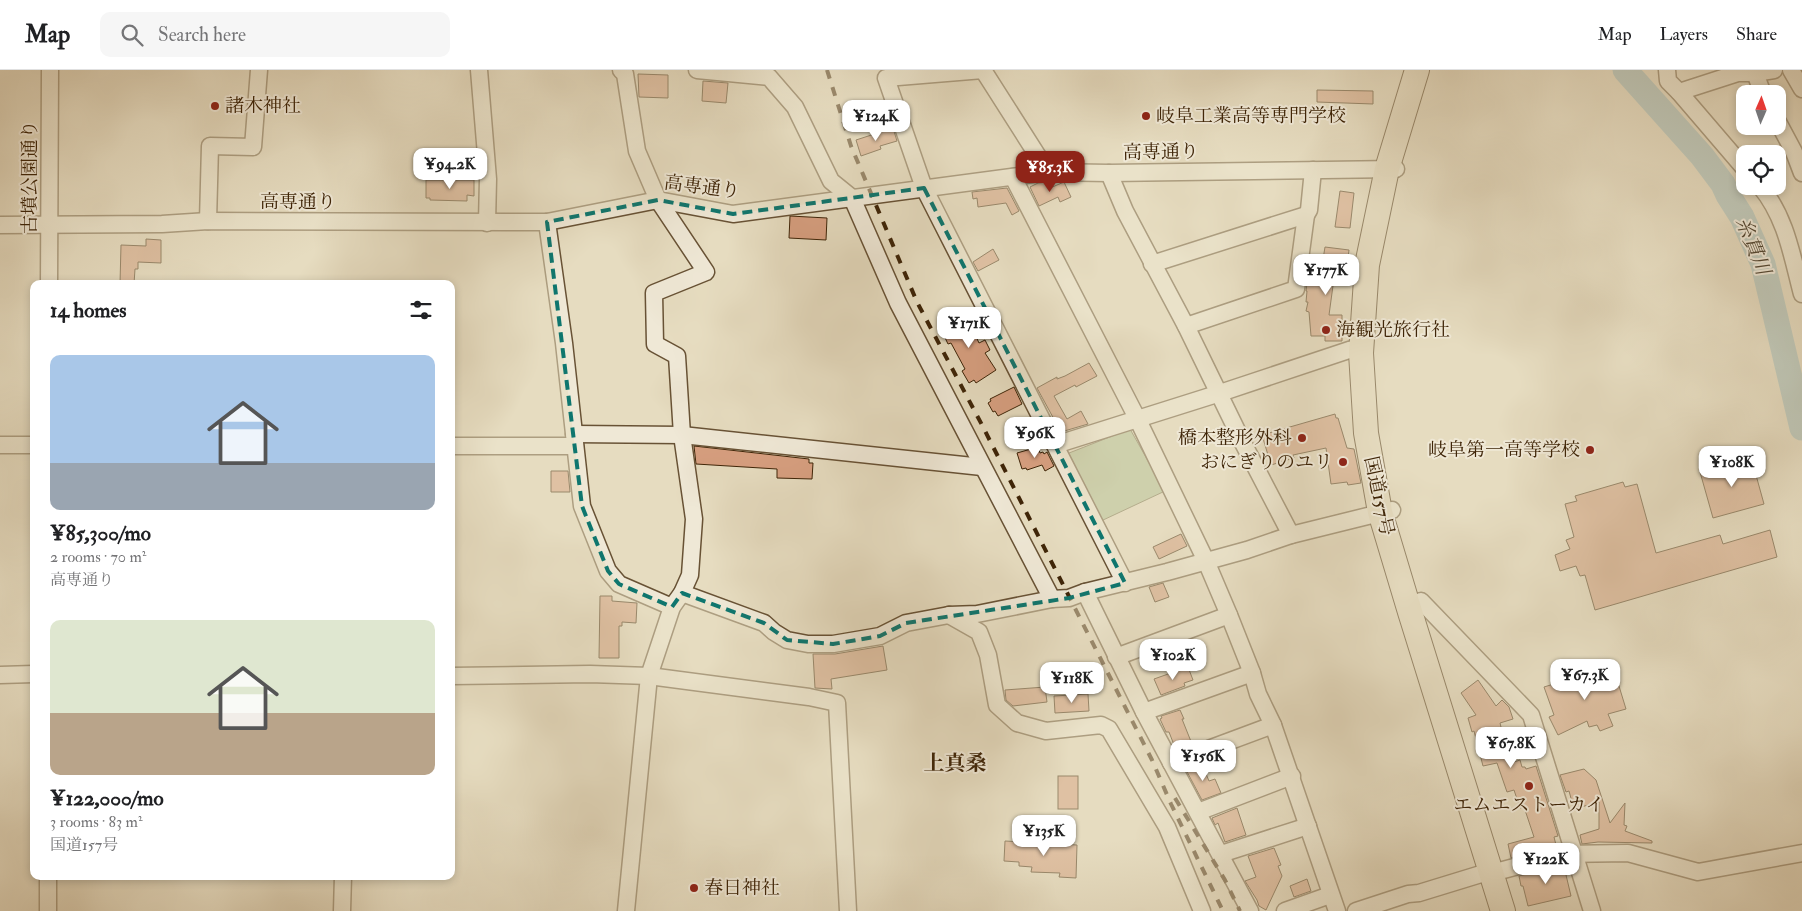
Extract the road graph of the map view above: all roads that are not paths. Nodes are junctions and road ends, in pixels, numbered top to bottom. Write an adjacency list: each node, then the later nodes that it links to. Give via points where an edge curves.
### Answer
1 (50, 70): 32 (street, 古墳公園通り)
2 (259, 70): 28 (street, via 253,146 210,146)
3 (479, 70): 30 (street, via 488,178)
4 (621, 70): 26 (street, via 625,74 637,151)
5 (697, 70): 25 (street, via 769,77 795,107 831,181)
6 (983, 70): 19 (street); 23 (street, via 886,78)
7 (1417, 70): 17 (highway, 国道157号)
8 (1428, 70): 17 (highway, 国道157号)
9 (1774, 70): 11 (street)
10 (1791, 70): 14 (street)
11 (1755, 73): 12 (street); 13 (street)
12 (1668, 78): 16 (street)
13 (1760, 85)
14 (1802, 89)
15 (1785, 135): 21 (street)
16 (1736, 158)
17 (1393, 169): 18 (street, 高専通り); 37 (highway, 国道157号, via 1367,265); 47 (highway, 国道157号, via 1381,265 1375,353)
18 (1312, 170): 20 (street, 高専通り); 27 (street, via 1310,210)
19 (1048, 172): 20 (street, 高専通り); 22 (street, 高専通り)
20 (1109, 173): 33 (street)
21 (1802, 173)
22 (1012, 177): 23 (street, 高専通り); 39 (street)
23 (924, 188): 25 (street, 高専通り); 44 (street)
24 (1767, 195): 35 (street, via 1786,229)
25 (852, 198): 26 (street, 高専通り, via 733,214); 46 (street, via 898,303)
26 (658, 200): 29 (street, 高専通り); 40 (street, via 706,272 654,292 656,344 677,356)
27 (1306, 215): 33 (street); 36 (street, via 1296,289)
28 (208, 222): 30 (street, 高専通り); 32 (street, 高専通り)
29 (547, 222): 30 (street, 高専通り); 41 (street)
30 (487, 223)
31 (0, 225): 32 (street, 高専通り)
32 (50, 226): 34 (street, 古墳公園通り)
33 (1152, 264): 36 (street)
34 (49, 280)
35 (1802, 294)
36 (1186, 326): 38 (street)
37 (1362, 348): 38 (street); 47 (highway, 国道157号, via 1366,433)
38 (1220, 393): 39 (street); 48 (street)
39 (1137, 418): 44 (street); 49 (street)
40 (682, 435): 41 (street); 46 (street); 52 (street, via 694,519 690,576)
41 (574, 440): 45 (street); 55 (street, via 582,506 608,570 619,584)
42 (0, 445): 43 (street)
43 (30, 445)
44 (1055, 445): 50 (street)
45 (455, 446)
46 (982, 467): 53 (street)
47 (1386, 511): 48 (street); 54 (highway, 国道157号); 73 (highway, 国道157号, via 1410,612)
48 (1292, 535): 49 (street)
49 (1206, 561): 50 (street); 57 (street)
50 (1125, 583): 51 (street)
51 (1086, 592): 53 (street); 58 (street)
52 (682, 593): 55 (street); 56 (street, via 764,623 787,640 808,644 833,644 880,636 906,623)
53 (1052, 599): 56 (street, via 977,614)
54 (1421, 600): 71 (street, via 1531,715); 73 (highway, 国道157号)
55 (672, 606): 63 (street)
56 (949, 615): 81 (street, via 979,632 988,655 997,705 1017,723 1046,731 1100,725 1109,729 1167,827)
57 (1230, 615): 58 (street); 59 (street)
58 (1116, 657): 64 (street)
59 (1252, 673): 64 (street); 65 (street)
60 (30, 674): 61 (street)
61 (0, 675)
62 (455, 676): 63 (street)
63 (649, 676): 79 (street); 80 (street, via 838,703)
64 (1144, 712): 66 (street)
65 (1272, 725): 66 (street); 67 (street)
66 (1171, 763): 68 (street)
67 (1292, 776): 68 (street); 69 (street)
68 (1198, 812): 72 (street)
69 (1308, 826): 72 (street); 76 (street)
70 (1802, 852): 71 (street, via 1698,872 1628,853)
71 (1575, 853): 73 (street); 88 (street)
72 (1221, 854): 82 (street)
73 (1497, 872): 85 (street, via 1408,894); 86 (highway, 国道157号); 87 (highway, 国道157号)
74 (48, 880): 77 (street)
75 (343, 880): 78 (street)
76 (1330, 895): 83 (street); 84 (street)
77 (48, 911)
78 (342, 911)
79 (626, 911)
80 (848, 911)
81 (1202, 911)
82 (1250, 911)
83 (1285, 911)
84 (1337, 911)
85 (1356, 911)
86 (1503, 911)
87 (1515, 911)
88 (1592, 911)

